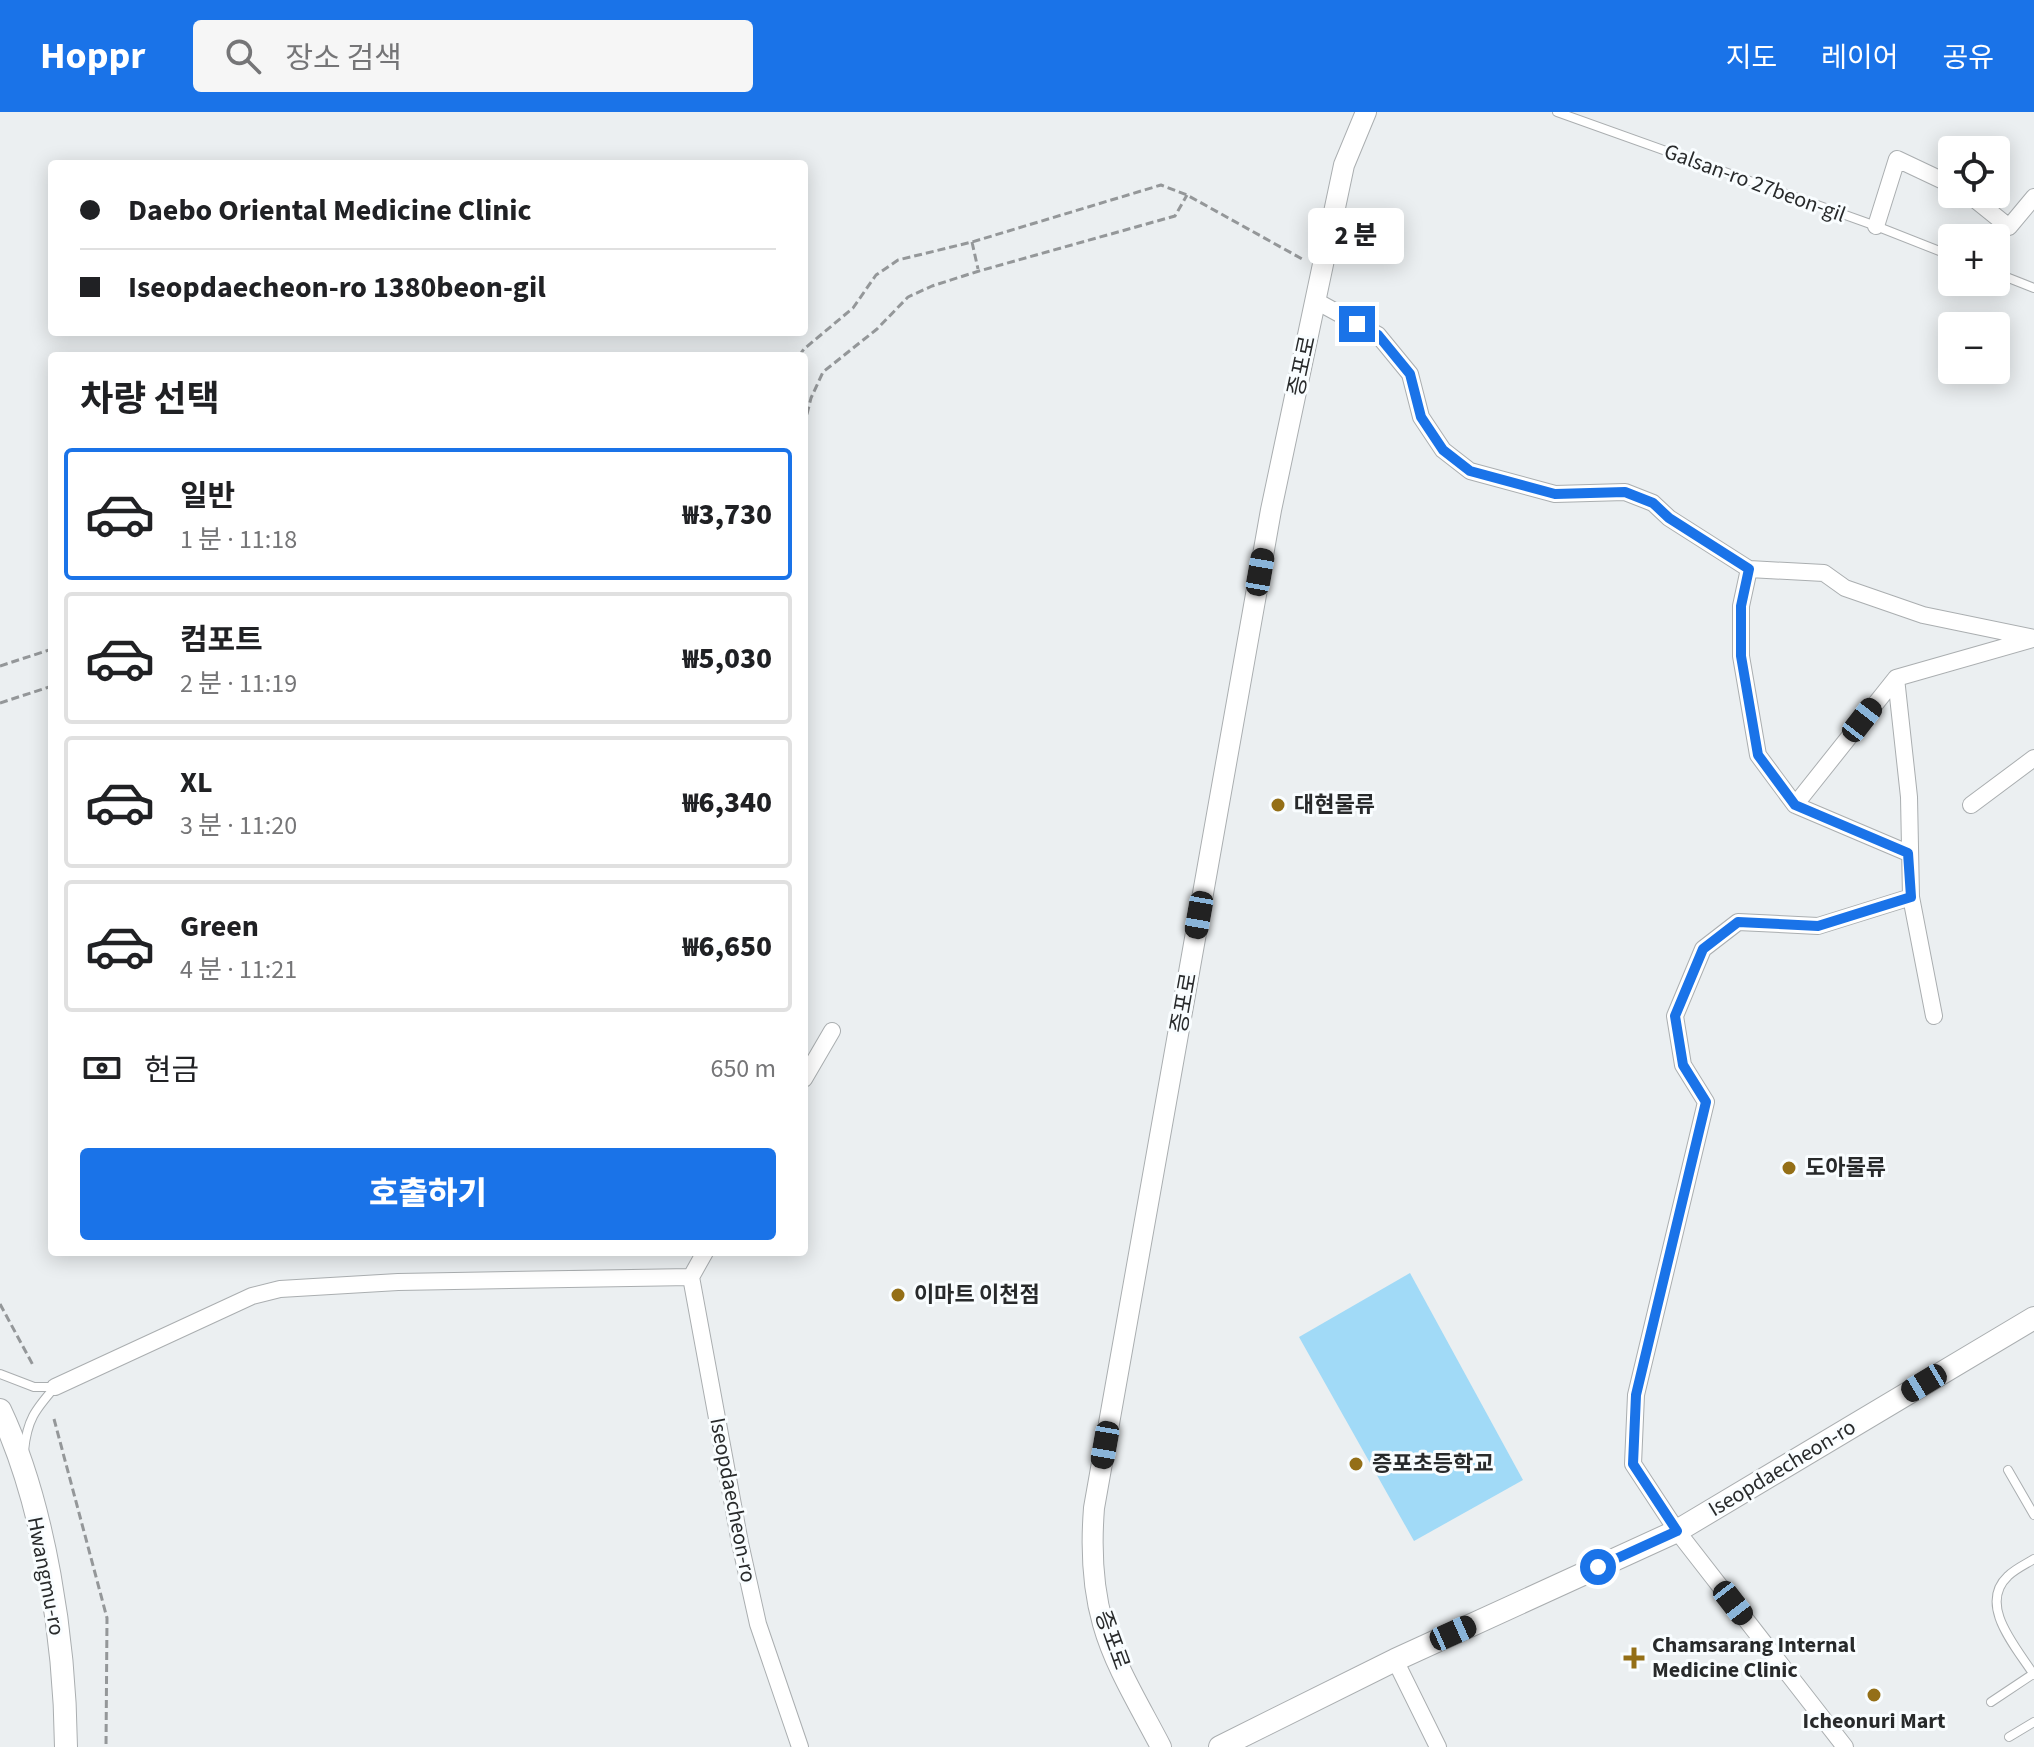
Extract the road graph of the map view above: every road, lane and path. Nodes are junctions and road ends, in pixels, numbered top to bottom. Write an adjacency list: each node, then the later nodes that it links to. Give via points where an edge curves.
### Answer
1 (1366, 112): 10 (street, 증포로, via 1344,165)
2 (1557, 112): 7 (lane, Galsan-ro 27beon-gil)
3 (1938, 178): 7 (street, via 1897,159)
4 (1187, 195): 8 (path, via 1161,185); 10 (path); 11 (path, via 1175,216)
5 (2034, 197): 6 (street, via 2009,227)
6 (1985, 208)
7 (1876, 226): 9 (lane, Galsan-ro 27beon-gil)
8 (972, 242): 11 (path); 15 (path, via 898,260 876,275 853,308)
9 (1938, 250)
10 (1322, 268): 14 (street, 증포로)
11 (979, 271): 16 (path, via 908,297 823,372)
12 (2010, 279): 13 (lane)
13 (2034, 288)
14 (1316, 301): 17 (street, via 1378,335 1410,374 1421,417 1443,450 1470,471 1555,494 1625,492 1653,503); 54 (street, 증포로, via 1271,510 1094,1508 1091,1546 1103,1625)
15 (802, 352)
16 (808, 410)
17 (1749, 569): 18 (street, via 1824,573 1845,588 1923,615); 25 (street, via 1741,606 1741,656 1758,755)
18 (2034, 638): 21 (street)
19 (48, 650): 20 (path)
20 (0, 666)
21 (1896, 678): 25 (street); 27 (street, via 1909,797)
22 (48, 687): 23 (path)
23 (0, 703)
24 (2034, 758): 26 (street)
25 (1795, 805): 27 (street)
26 (1971, 805)
27 (1908, 853): 28 (street)
28 (1911, 897): 29 (street); 44 (street, via 1818,926 1738,922 1703,949 1675,1016 1683,1065 1706,1102 1636,1395 1633,1464)
29 (1934, 1016)
30 (832, 1031): 31 (street)
31 (808, 1072)
32 (703, 1256): 33 (street)
33 (691, 1277): 38 (street, via 280,1289 252,1296); 53 (street, Iseopdaecheon-ro, via 758,1624)
34 (0, 1304): 36 (path)
35 (2034, 1318): 44 (main road, Iseopdaecheon-ro)
36 (34, 1367)
37 (0, 1374): 38 (lane, via 34,1387)
38 (55, 1387): 42 (lane, via 34,1410)
39 (0, 1410): 42 (main road, Hwangmu-ro)
40 (54, 1419): 52 (path, via 107,1618)
41 (2008, 1470): 43 (lane)
42 (22, 1472): 51 (main road, Hwangmu-ro, via 58,1631)
43 (2034, 1515)
44 (1677, 1531): 46 (main road, Iseopdaecheon-ro); 57 (street)
45 (2034, 1559): 47 (lane, via 2007,1576 1995,1595 1998,1617)
46 (1395, 1660): 55 (main road, Iseopdaecheon-ro); 56 (street)
47 (2034, 1674): 48 (lane)
48 (1991, 1702)
49 (2034, 1722): 50 (lane)
50 (2009, 1737)
51 (66, 1747)
52 (106, 1747)
53 (800, 1747)
54 (1161, 1747)
55 (1220, 1747)
56 (1438, 1747)
57 (1845, 1747)

